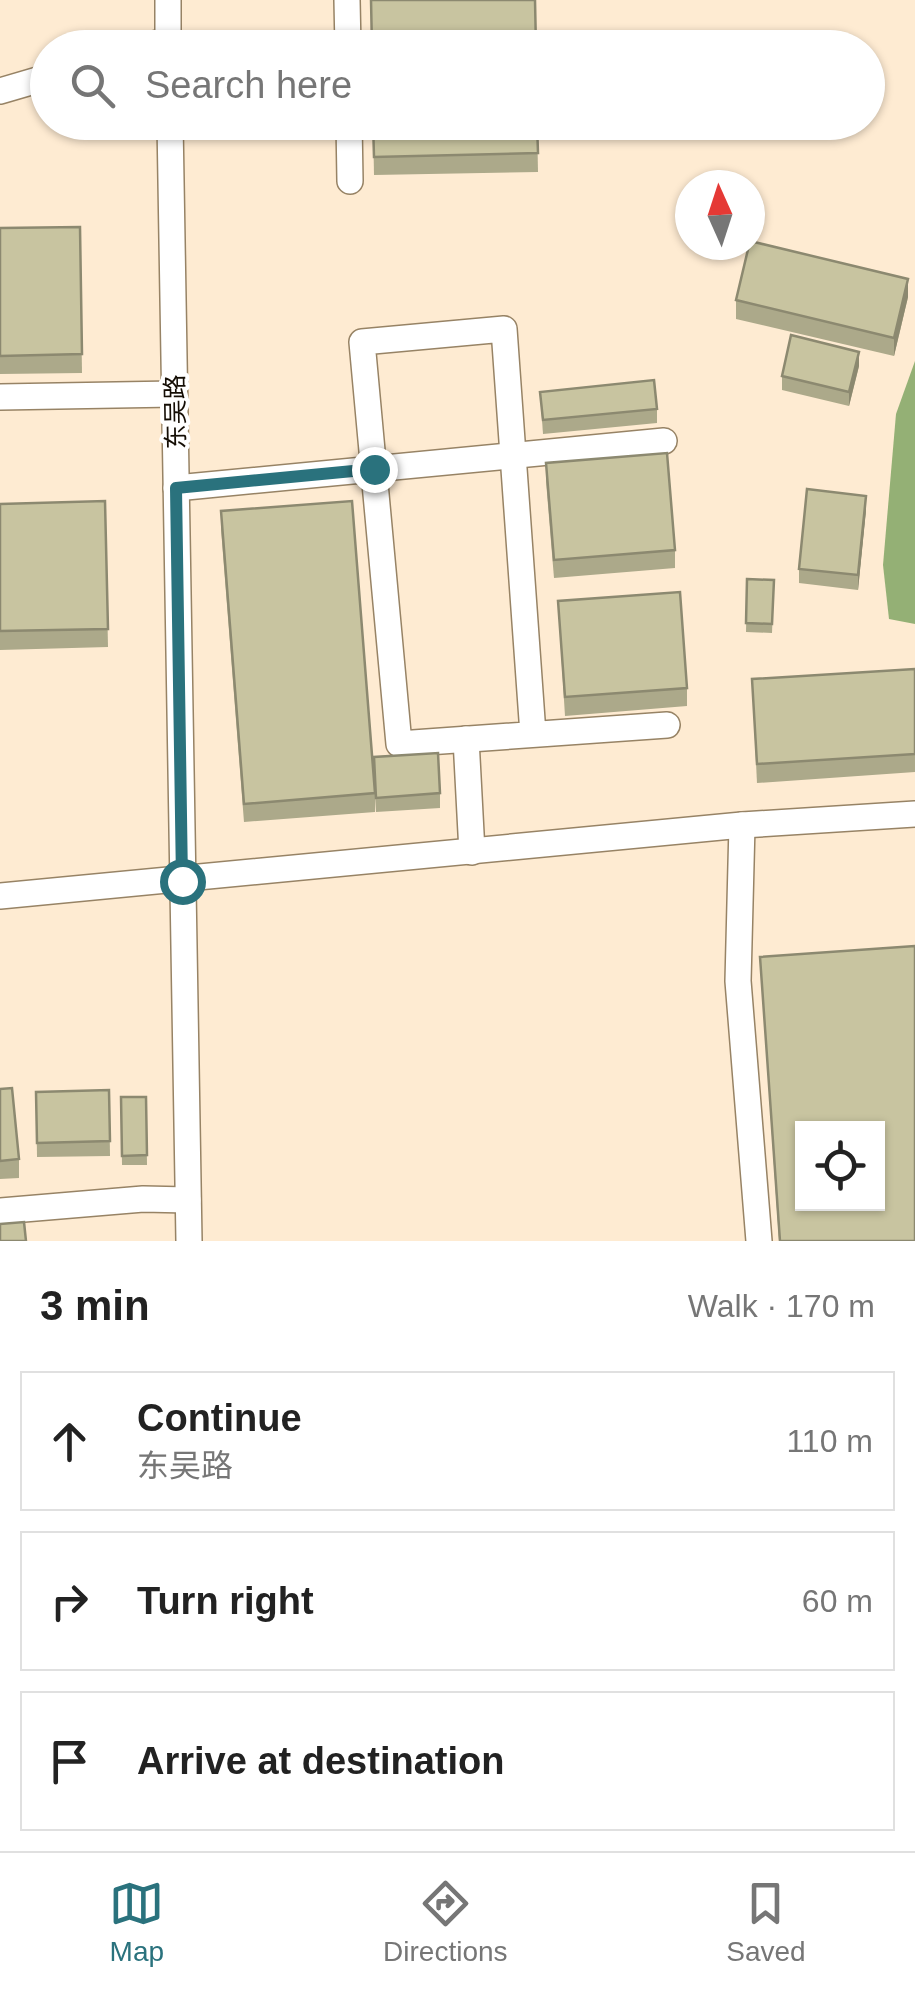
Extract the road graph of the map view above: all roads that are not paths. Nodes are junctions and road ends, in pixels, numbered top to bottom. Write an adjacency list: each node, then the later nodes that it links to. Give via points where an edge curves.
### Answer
1 (168, 0): 3 (street)
2 (347, 0): 4 (street)
3 (168, 30)
4 (348, 30)
5 (30, 82): 6 (street)
6 (0, 91)
7 (170, 140): 10 (street, 东吴路)
8 (349, 140): 9 (street)
9 (350, 181)
10 (174, 394): 11 (street); 15 (street, 东吴路)
11 (0, 397)
12 (664, 441): 13 (street)
13 (513, 456): 14 (street); 14 (street, via 504,329 362,342); 17 (street)
14 (374, 469): 15 (street); 18 (street, via 399,744)
15 (176, 488): 22 (street, 东吴路)
16 (667, 725): 17 (street)
17 (533, 734): 18 (street)
18 (466, 739): 21 (street)
19 (915, 814): 20 (street)
20 (742, 825): 21 (street); 27 (street, via 738,981)
21 (472, 852): 22 (street)
22 (182, 881): 23 (street); 24 (street, 东吴路)
23 (0, 896)
24 (188, 1200): 25 (street); 26 (street, 东吴路)
25 (0, 1211)
26 (188, 1241)
27 (759, 1241)

